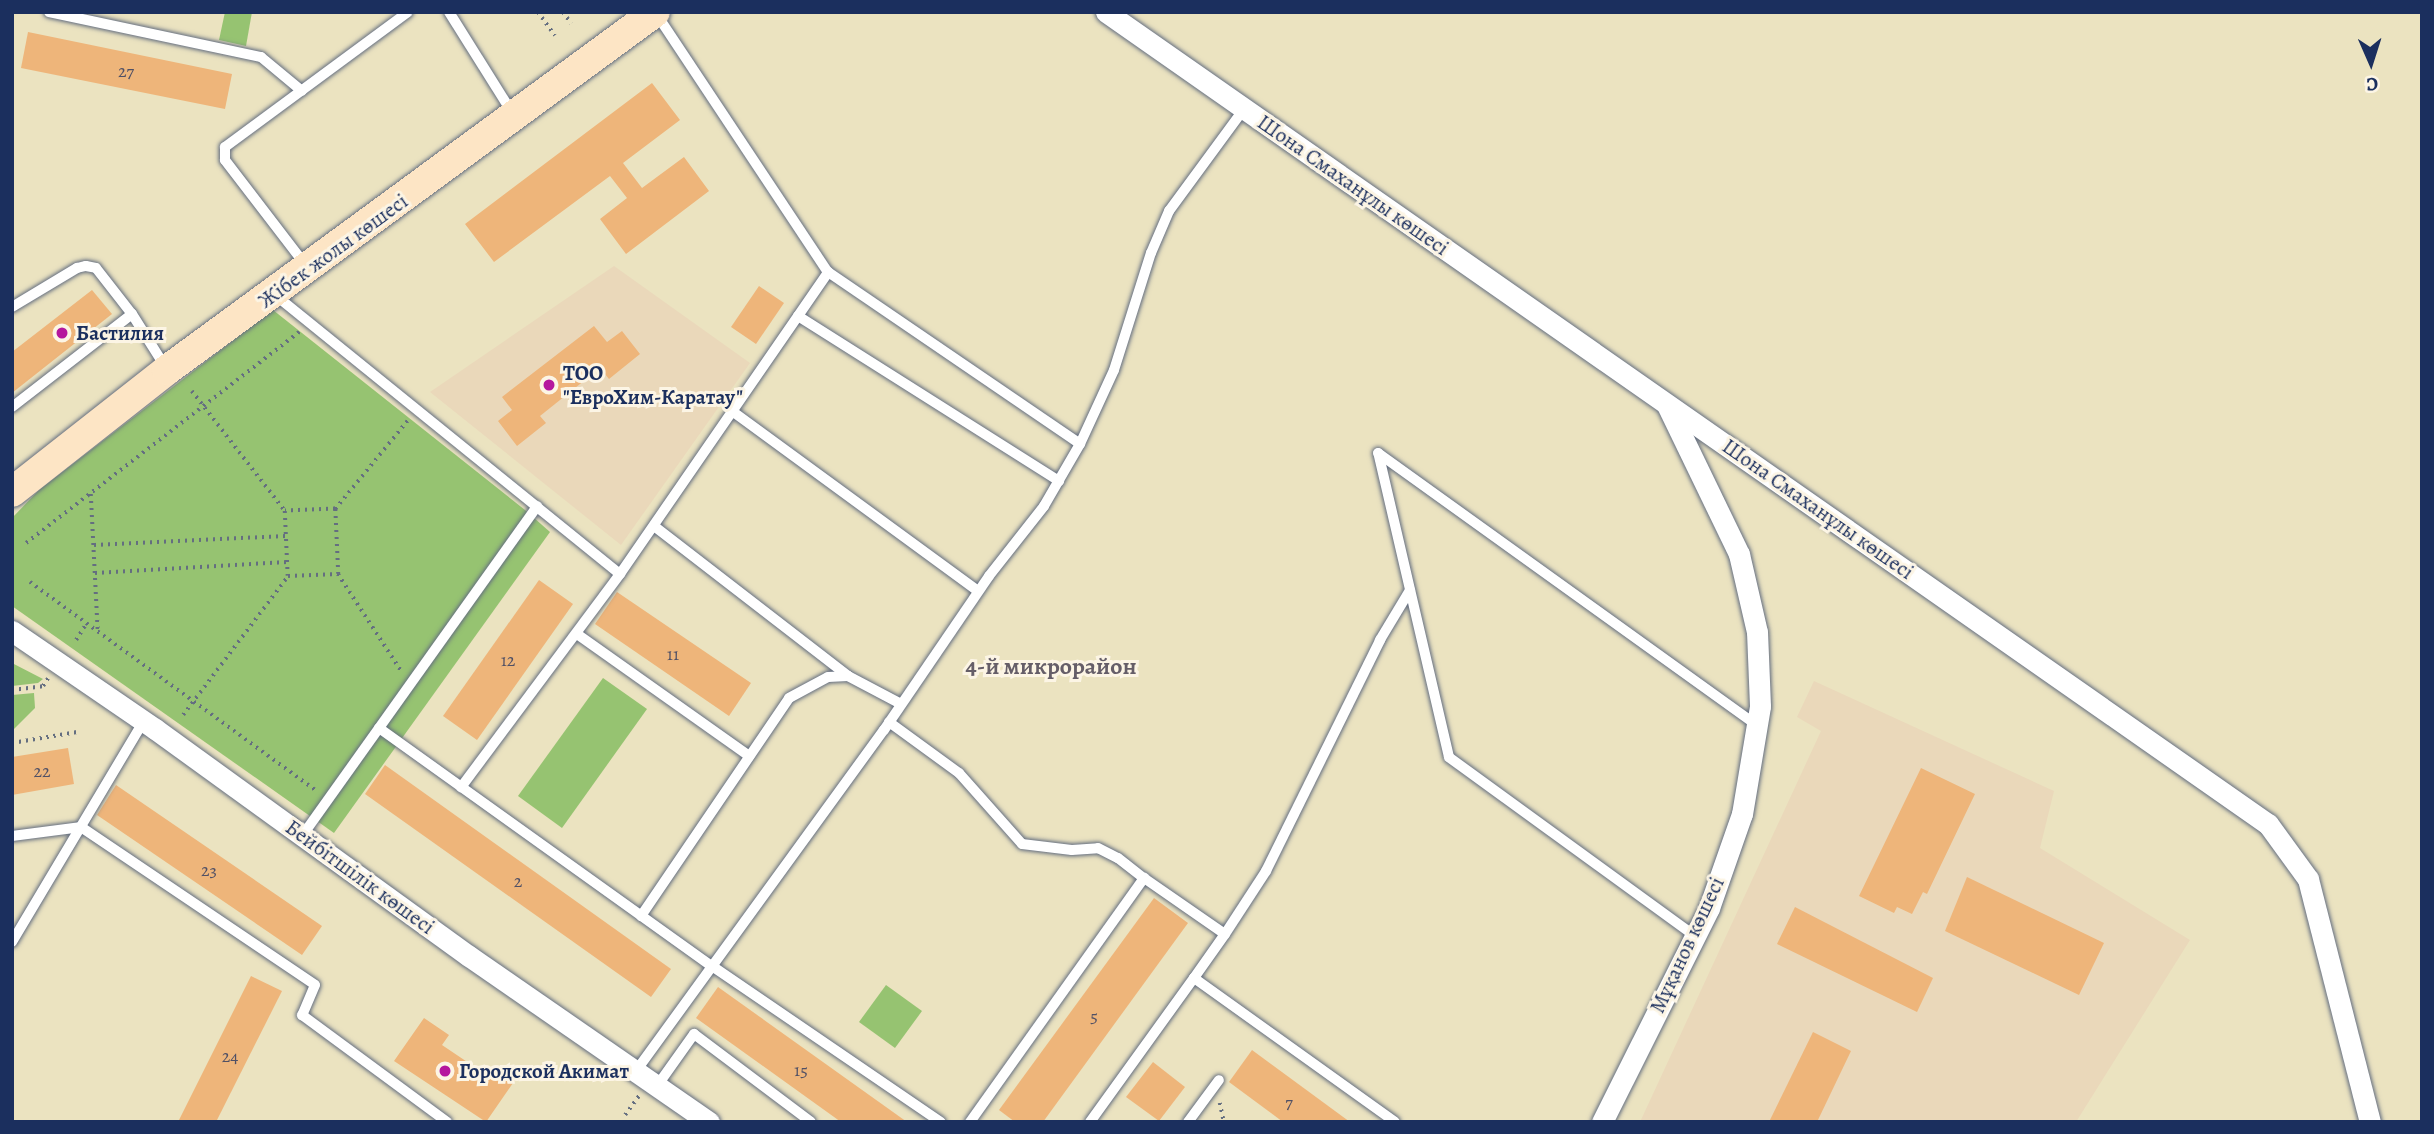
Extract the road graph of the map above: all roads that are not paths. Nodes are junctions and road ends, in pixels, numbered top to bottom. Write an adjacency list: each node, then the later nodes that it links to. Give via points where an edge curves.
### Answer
1 (49, 12): 6 (lane)
2 (408, 12): 7 (lane)
3 (449, 12): 9 (lane)
4 (655, 12): 9 (main road, Жібек жолы көшесі); 11 (lane)
5 (1106, 12): 8 (street, Шона Смаханұлы көшесі)
6 (100, 17): 7 (lane, via 261,57)
7 (302, 91): 10 (lane, via 225,147 225,160)
8 (1244, 109): 17 (street, Шона Смаханұлы көшесі); 20 (lane, via 1169,211 1150,253 1114,370)
9 (515, 116): 10 (main road, Жібек жолы көшесі)
10 (309, 269): 12 (main road, Жібек жолы көшесі)
11 (828, 272): 15 (lane); 20 (lane)
12 (274, 294): 16 (main road, Жібек жолы көшесі); 23 (lane)
13 (12, 307): 14 (lane, via 86,266 96,268)
14 (132, 314): 16 (lane); 18 (lane)
15 (797, 316): 19 (lane); 21 (lane)
16 (167, 370): 22 (main road, Жібек жолы көшесі)
17 (1666, 403): 34 (street, Мұқанов көшесі, via 1739,555 1757,632); 60 (street, Шона Смаханұлы көшесі, via 2268,824 2308,879)
18 (12, 407)
19 (732, 411): 24 (lane); 27 (lane)
20 (1080, 444): 21 (lane)
21 (1059, 481): 27 (lane)
22 (12, 492)
23 (537, 506): 25 (lane); 35 (lane)
24 (654, 526): 25 (lane); 30 (lane)
25 (620, 574): 29 (lane)
26 (1410, 590): 34 (lane, via 1378,453); 43 (lane, via 1374,652 1266,871); 44 (lane, via 1449,757)
27 (978, 591): 31 (lane)
28 (12, 631): 32 (street, Бейбітшілік көшесі)
29 (577, 634): 36 (lane); 37 (lane)
30 (848, 676): 31 (lane); 36 (lane, via 821,679 789,698)
31 (901, 704): 33 (lane)
32 (144, 721): 38 (lane); 40 (street, Бейбітшілік көшесі)
33 (889, 722): 41 (lane, via 959,773 1022,844 1098,848); 46 (lane)
34 (1757, 726): 44 (street, Мұқанов көшесі, via 1742,814)
35 (379, 728): 37 (lane); 40 (lane)
36 (749, 756): 42 (lane)
37 (461, 787): 42 (lane)
38 (81, 827): 39 (lane); 45 (lane); 51 (lane, via 315,985 302,1015)
39 (12, 836)
40 (302, 836): 48 (street, Бейбітшілік көшесі)
41 (1144, 878): 43 (lane); 55 (lane)
42 (641, 916): 46 (lane)
43 (1225, 934): 47 (lane)
44 (1695, 936): 59 (street, Мұқанов көшесі)
45 (13, 940)
46 (712, 966): 48 (lane); 54 (lane)
47 (1194, 978): 56 (lane); 58 (lane)
48 (636, 1071): 50 (street, Бейбітшілік көшесі)
49 (1219, 1080): 57 (lane)
50 (657, 1086): 52 (street, Бейбітшілік көшесі); 53 (lane, via 694,1034)
51 (447, 1122)
52 (709, 1122)
53 (811, 1122)
54 (941, 1122)
55 (970, 1122)
56 (1090, 1122)
57 (1188, 1122)
58 (1395, 1122)
59 (1602, 1122)
60 (2370, 1122)

